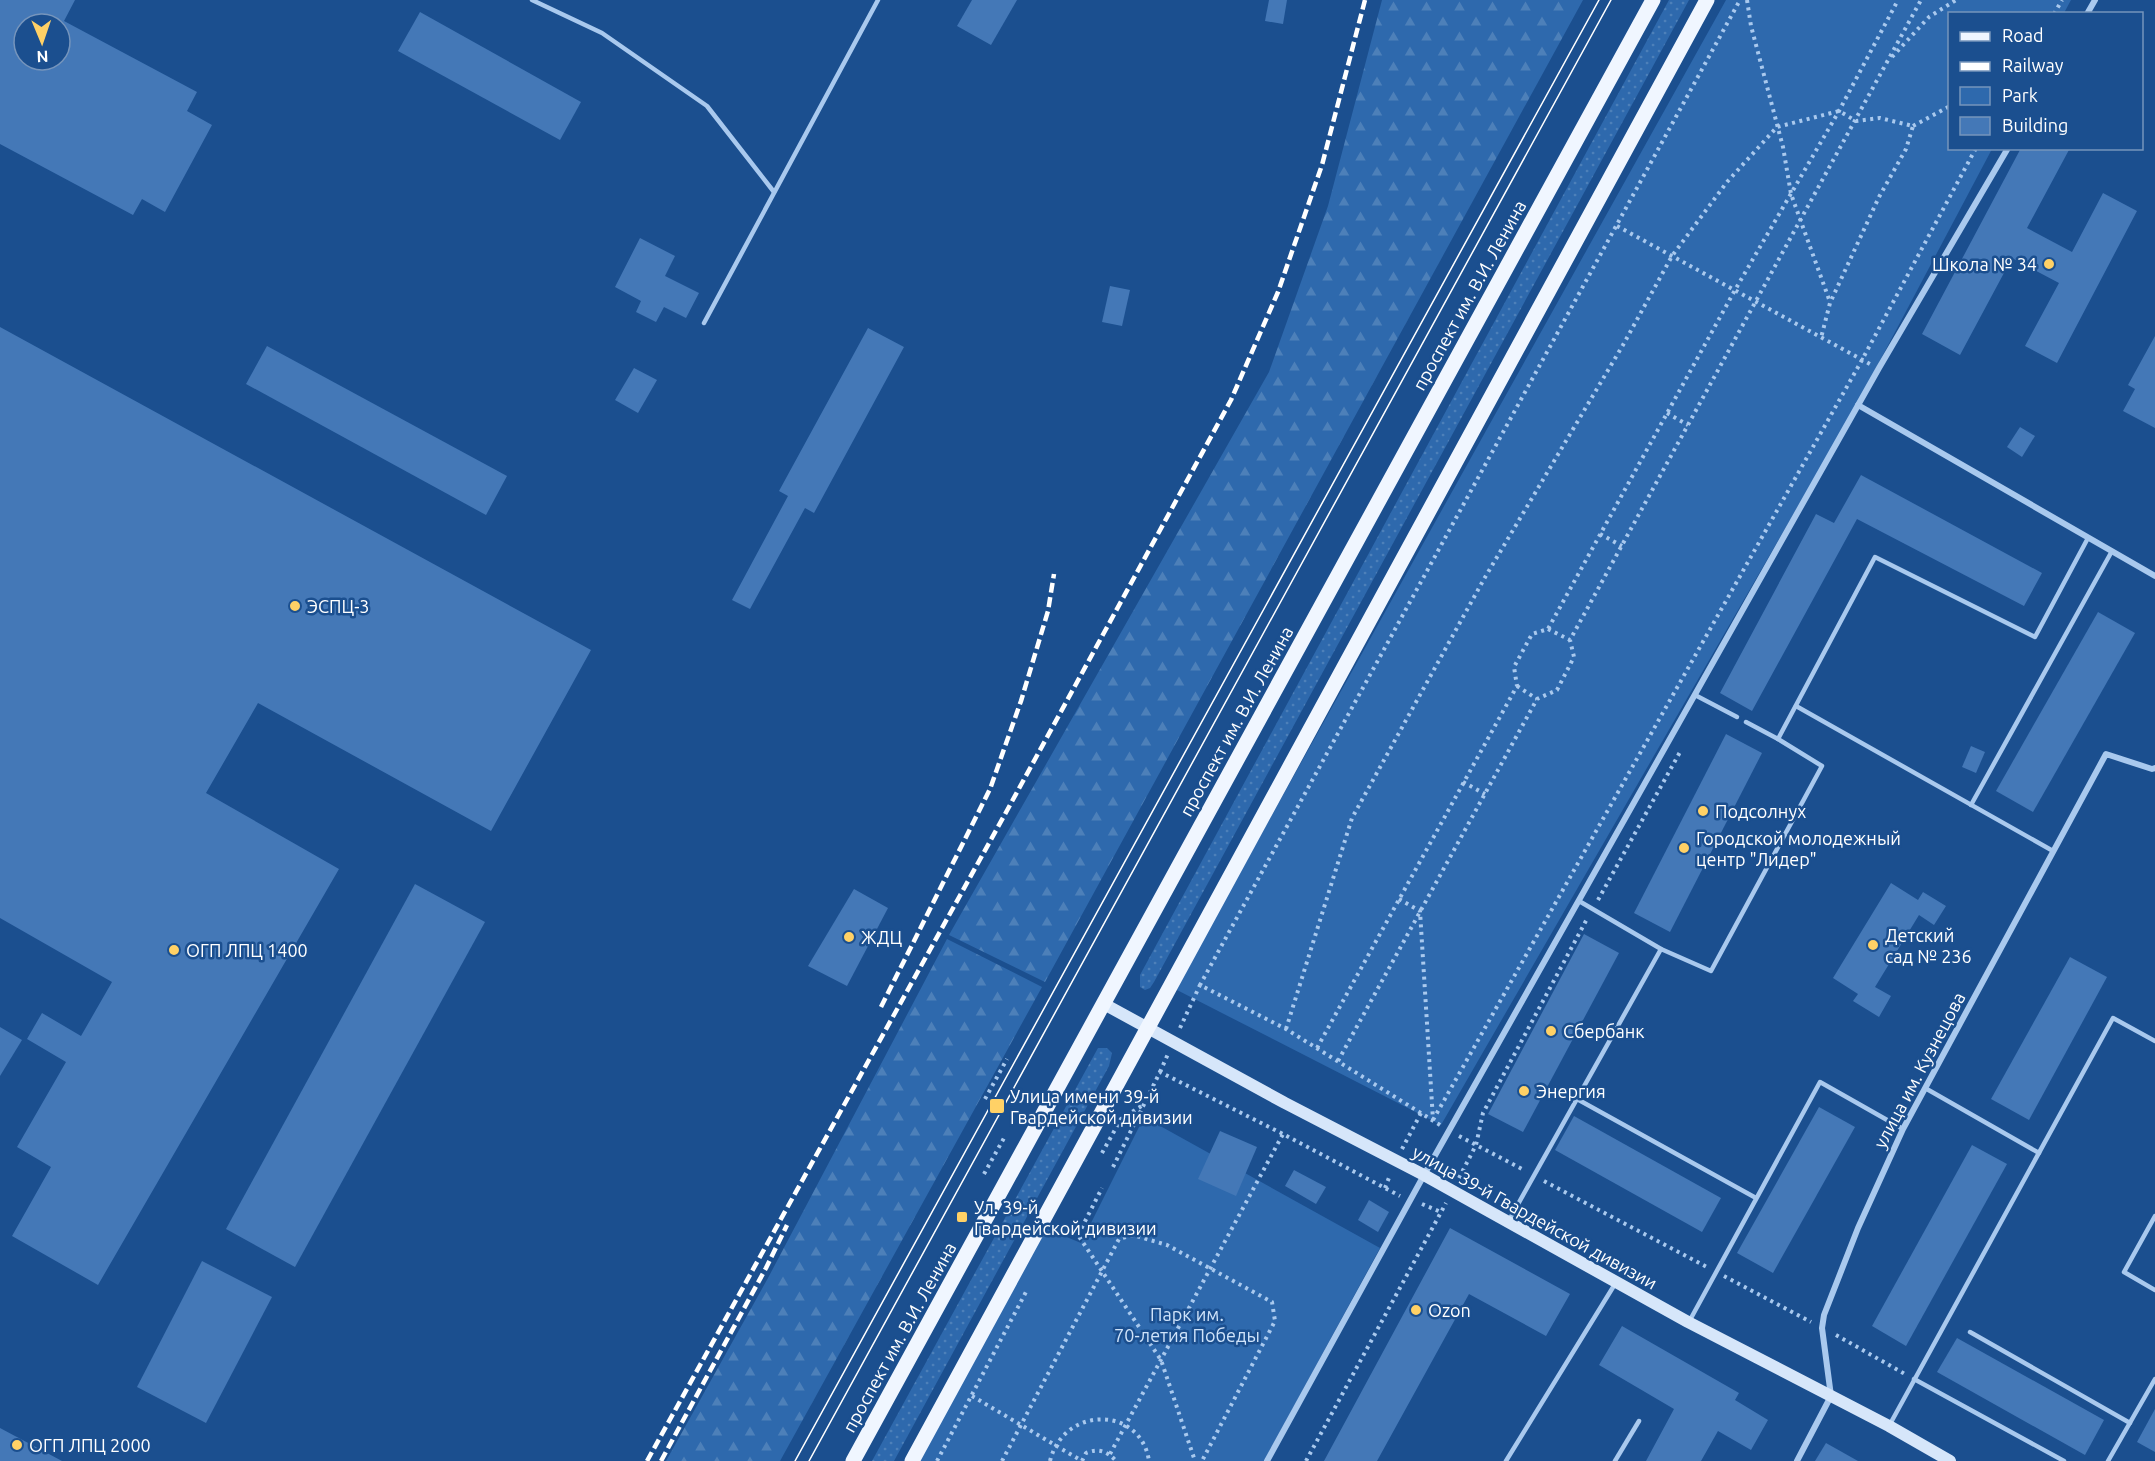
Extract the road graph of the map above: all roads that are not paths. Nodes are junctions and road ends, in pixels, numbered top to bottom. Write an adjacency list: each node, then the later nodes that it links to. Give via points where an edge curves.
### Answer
1 (532, 0): 6 (lane, via 602,33 707,106)
2 (878, 0): 6 (lane)
3 (1653, 0): 22 (main road, проспект им. В.И. Ленина)
4 (1707, 0): 23 (main road)
5 (2007, 150): 8 (street)
6 (774, 192): 7 (lane)
7 (704, 323)
8 (1858, 405): 9 (street); 12 (street)
9 (2088, 537): 10 (street); 13 (lane, via 2035,637 1875,557)
10 (2112, 551): 11 (street); 18 (lane)
11 (2155, 576)
12 (1695, 695): 14 (lane); 20 (street)
13 (1796, 706): 16 (lane); 18 (lane)
14 (1737, 717)
15 (1746, 722): 16 (lane)
16 (1778, 739): 21 (lane, via 1822,766 1712,971)
17 (2155, 768): 19 (street, улица им. Кузнецова, via 2106,754)
18 (1971, 805): 19 (lane)
19 (2053, 851): 25 (street, улица им. Кузнецова)
20 (1579, 901): 21 (lane); 29 (street)
21 (1661, 950): 26 (lane)
22 (1104, 1004): 23 (main road, улица 39-й Гвардейской дивизии); 43 (main road, проспект им. В.И. Ленина)
23 (1149, 1028): 29 (main road, улица 39-й Гвардейской дивизии); 44 (main road)
24 (2155, 1041): 28 (lane, via 2113,1018)
25 (1925, 1088): 27 (street, улица им. Кузнецова); 28 (lane)
26 (1577, 1099): 30 (lane); 32 (lane)
27 (1903, 1129): 30 (lane, via 1820,1082); 39 (street, улица им. Кузнецова, via 1824,1315 1822,1328)
28 (2039, 1153): 37 (lane)
29 (1424, 1175): 32 (main road, улица 39-й Гвардейской дивизии); 45 (street)
30 (1756, 1198): 35 (lane)
31 (2155, 1216): 34 (lane, via 2124,1272)
32 (1508, 1222): 33 (main road, улица 39-й Гвардейской дивизии)
33 (1617, 1282): 35 (main road, улица 39-й Гвардейской дивизии); 46 (lane)
34 (2155, 1290)
35 (1688, 1322): 39 (main road, улица 39-й Гвардейской дивизии)
36 (1970, 1332): 41 (lane)
37 (1914, 1379): 42 (lane); 50 (lane)
38 (2155, 1380): 41 (lane)
39 (1831, 1396): 42 (main road, улица 39-й Гвардейской дивизии); 48 (street)
40 (1639, 1421): 47 (lane)
41 (2130, 1423): 51 (lane)
42 (1889, 1426): 49 (main road, улица 39-й Гвардейской дивизии)
43 (854, 1461)
44 (912, 1461)
45 (1267, 1461)
46 (1506, 1461)
47 (1615, 1461)
48 (1797, 1461)
49 (1950, 1461)
50 (2064, 1461)
51 (2108, 1461)

